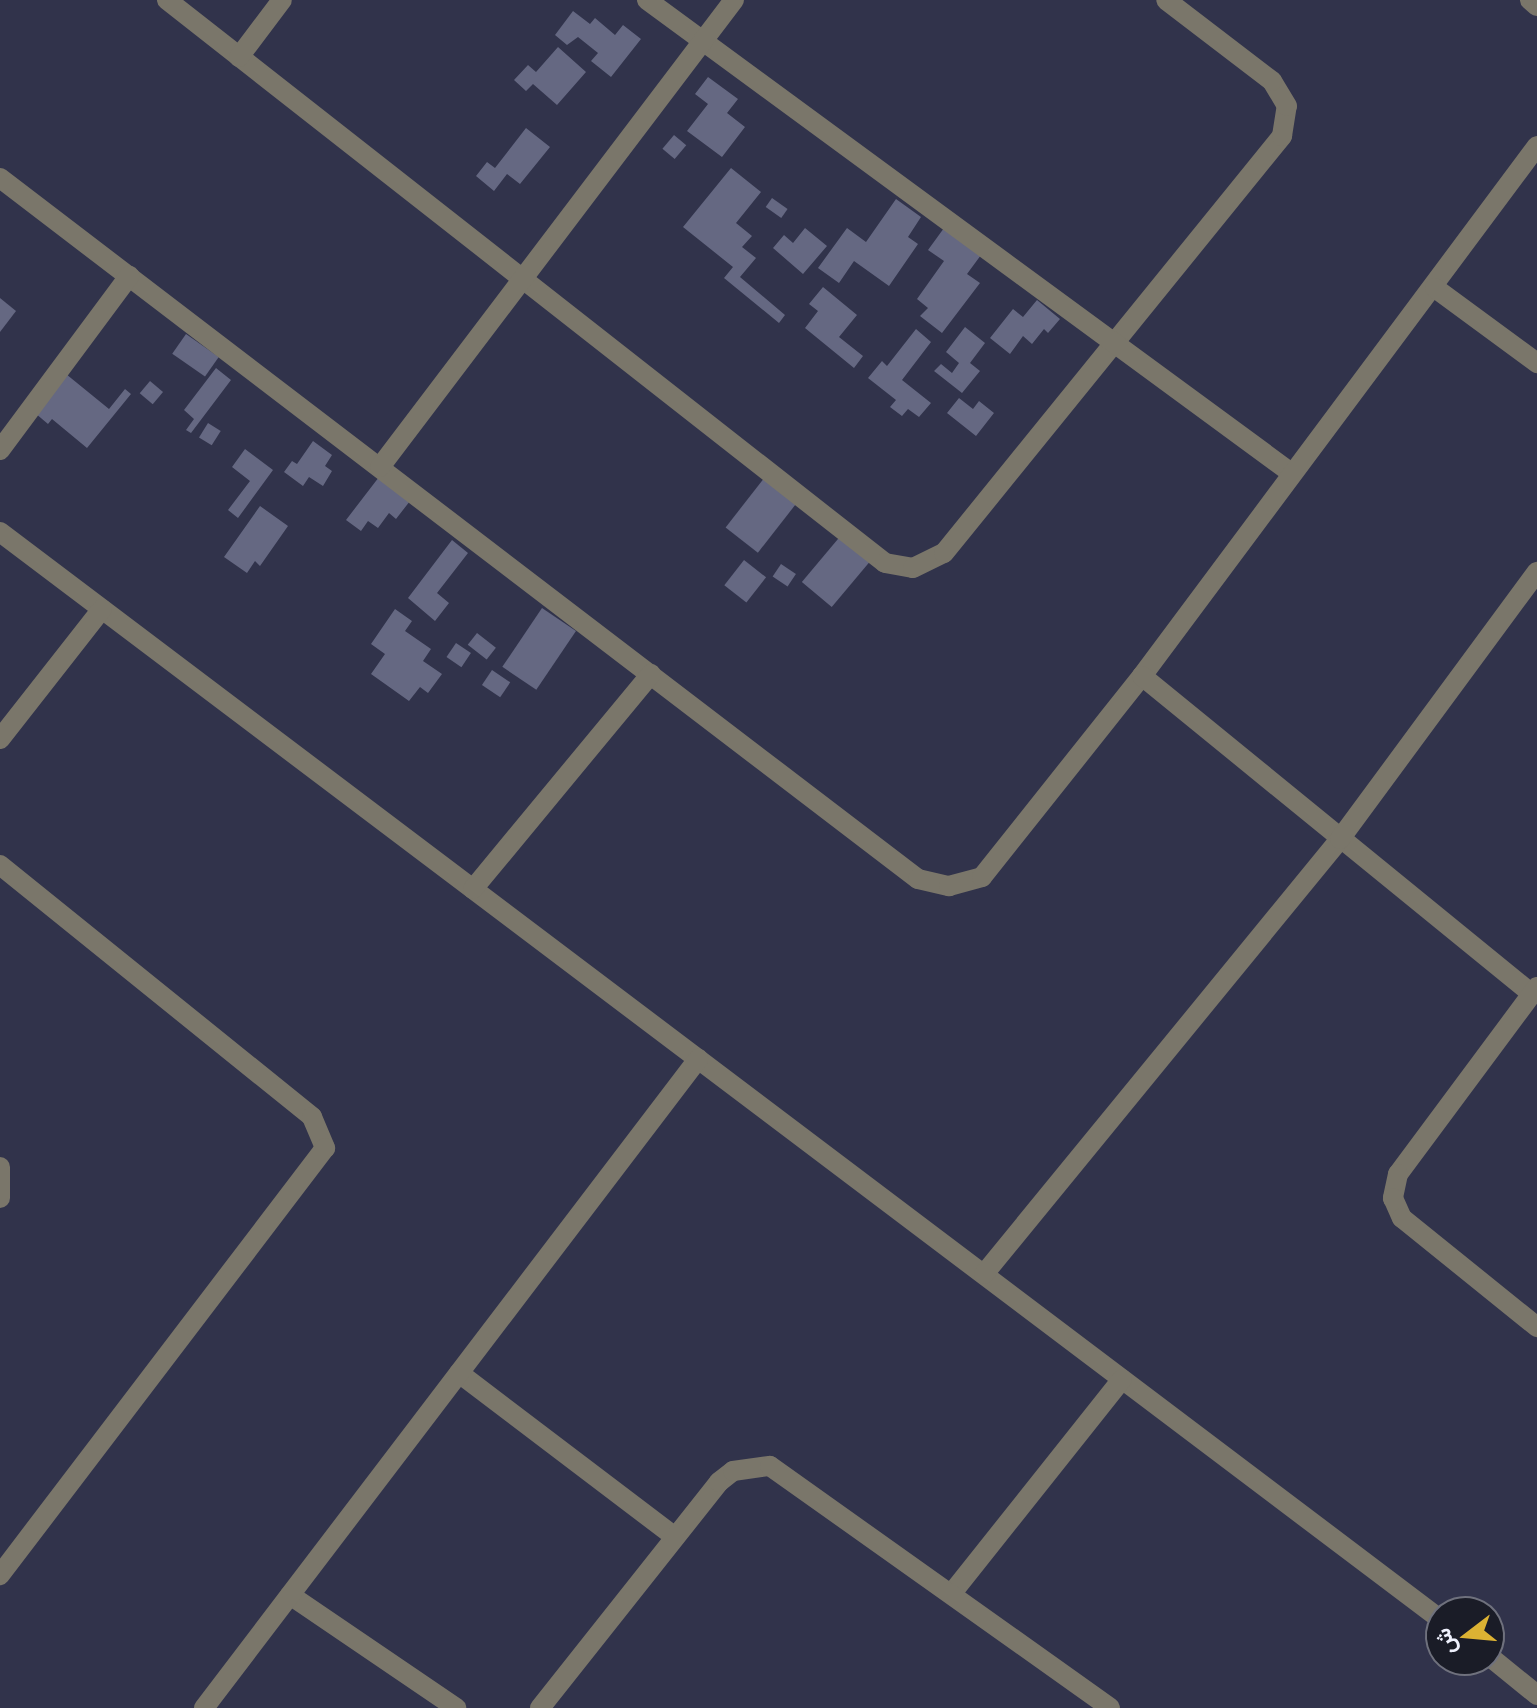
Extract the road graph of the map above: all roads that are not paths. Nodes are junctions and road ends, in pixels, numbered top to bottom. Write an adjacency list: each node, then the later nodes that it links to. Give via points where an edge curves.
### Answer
1 (167, 0): 9 (street)
2 (282, 0): 9 (street)
3 (647, 0): 8 (street)
4 (734, 0): 8 (street)
5 (1166, 0): 15 (street, via 1272,81 1287,106 1282,136)
6 (1530, 0): 7 (street)
7 (1537, 6)
8 (703, 44): 13 (street); 15 (street)
9 (239, 57): 13 (street)
10 (1537, 146): 14 (street)
11 (0, 178): 12 (street)
12 (129, 276): 17 (street); 18 (street)
13 (521, 278): 15 (street, via 885,563 913,568 944,553); 18 (street)
14 (1435, 288): 16 (street); 19 (street)
15 (1116, 342): 19 (street)
16 (1537, 363)
17 (0, 450)
18 (380, 467): 23 (street)
19 (1290, 472): 24 (street)
20 (0, 532): 22 (street)
21 (1537, 572): 26 (street)
22 (102, 609): 25 (street); 28 (street)
23 (651, 674): 24 (street, via 918,879 949,886 982,877); 28 (street)
24 (1142, 676): 26 (street)
25 (0, 739)
26 (1340, 839): 29 (street); 33 (street)
27 (0, 865): 38 (street, via 312,1117 325,1148)
28 (473, 889): 30 (street)
29 (1534, 990): 34 (street, via 1398,1174 1393,1198 1402,1218)
30 (698, 1059): 33 (street); 35 (street)
31 (0, 1167): 32 (street)
32 (0, 1198)
33 (984, 1274): 36 (street)
34 (1537, 1327)
35 (459, 1373): 37 (street); 40 (street)
36 (1122, 1379): 39 (street); 41 (street)
37 (675, 1537): 39 (street, via 733,1471 770,1466); 46 (street)
38 (0, 1575)
39 (952, 1593): 47 (street)
40 (290, 1595): 44 (street); 45 (street)
41 (1425, 1608)
42 (1505, 1669): 43 (street)
43 (1537, 1694): 48 (street)
44 (204, 1708)
45 (456, 1708)
46 (540, 1708)
47 (1110, 1708)
48 (1525, 1708)

